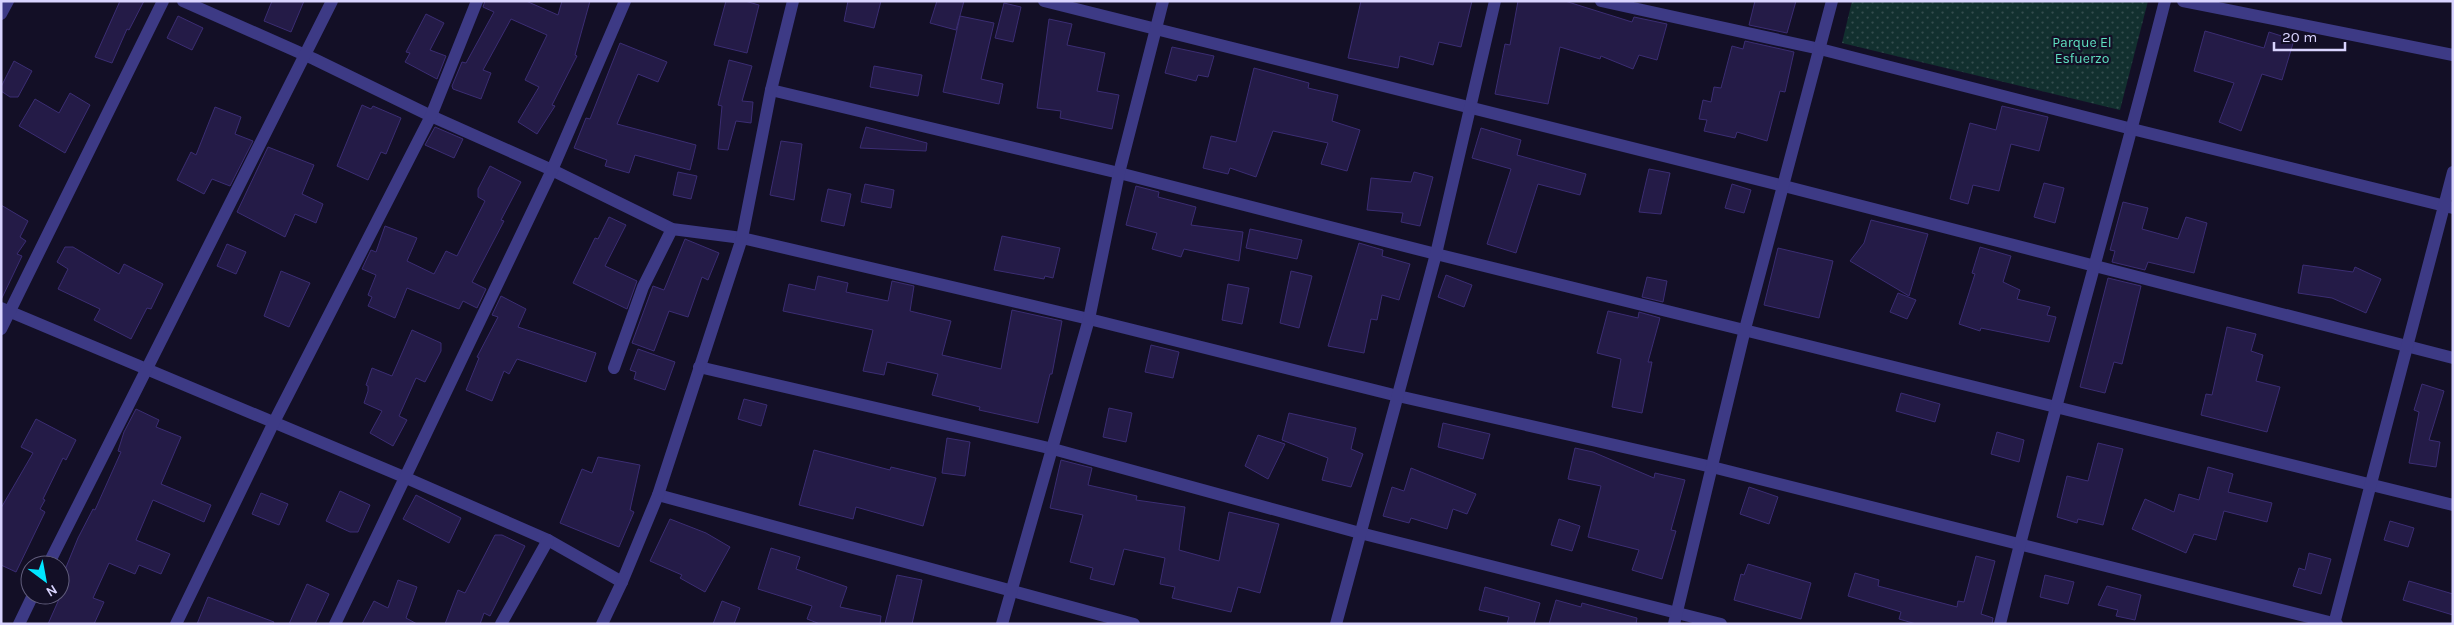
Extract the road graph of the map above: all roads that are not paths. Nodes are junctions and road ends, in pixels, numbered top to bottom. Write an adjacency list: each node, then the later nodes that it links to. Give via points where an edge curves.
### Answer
1 (8, 1): 15 (street)
2 (163, 1): 33 (street)
3 (183, 1): 18 (street)
4 (332, 1): 18 (street)
5 (477, 1): 22 (street)
6 (626, 1): 24 (street)
7 (794, 1): 20 (street)
8 (1044, 1): 16 (street)
9 (1164, 1): 16 (street)
10 (1495, 1): 21 (street)
11 (1601, 1): 17 (street)
12 (1832, 1): 17 (street)
13 (2165, 1): 23 (street)
14 (2183, 1): 19 (street)
15 (1, 14)
16 (1157, 28): 21 (street); 26 (street)
17 (1820, 49): 23 (street); 27 (street)
18 (306, 55): 22 (street); 41 (street)
19 (2453, 56)
20 (771, 90): 26 (street); 30 (street)
21 (1470, 108): 27 (street); 31 (street)
22 (431, 116): 24 (street); 44 (street)
23 (2132, 129): 28 (street); 32 (street)
24 (552, 170): 29 (street); 47 (street)
25 (2453, 172): 28 (street)
26 (1119, 173): 31 (street); 34 (street)
27 (1784, 186): 32 (street); 36 (street)
28 (2449, 206): 37 (street)
29 (672, 229): 30 (street); 40 (street, via 643,287)
30 (742, 238): 34 (street); 39 (street)
31 (1436, 254): 36 (street); 42 (street)
32 (2093, 265): 37 (street); 43 (street)
33 (5, 310): 35 (street); 41 (street)
34 (1089, 319): 42 (street); 45 (street)
35 (1, 328)
36 (1745, 329): 43 (street); 46 (street)
37 (2407, 346): 38 (street); 48 (street)
38 (2453, 358)
39 (699, 367): 45 (street); 49 (street)
40 (614, 368)
41 (145, 370): 44 (street); 54 (street)
42 (1398, 396): 46 (street); 51 (street)
43 (2056, 406): 48 (street); 53 (street)
44 (274, 422): 47 (street); 60 (street)
45 (1052, 449): 51 (street); 56 (street)
46 (1712, 467): 53 (street); 58 (street)
47 (404, 477): 52 (street); 61 (street)
48 (2372, 484): 50 (street); 69 (street)
49 (658, 495): 55 (street); 56 (street)
50 (2453, 505)
51 (1360, 533): 58 (street); 66 (street)
52 (548, 540): 55 (street); 62 (street)
53 (2020, 544): 68 (street); 69 (street)
54 (53, 555)
55 (622, 582): 63 (street)
56 (1010, 591): 64 (street); 65 (street)
57 (28, 605): 59 (street)
58 (1675, 618): 67 (street)
59 (19, 624)
60 (176, 624)
61 (335, 624)
62 (500, 624)
63 (602, 624)
64 (1002, 624)
65 (1134, 624)
66 (1336, 624)
67 (1721, 624)
68 (2000, 624)
69 (2335, 624)

